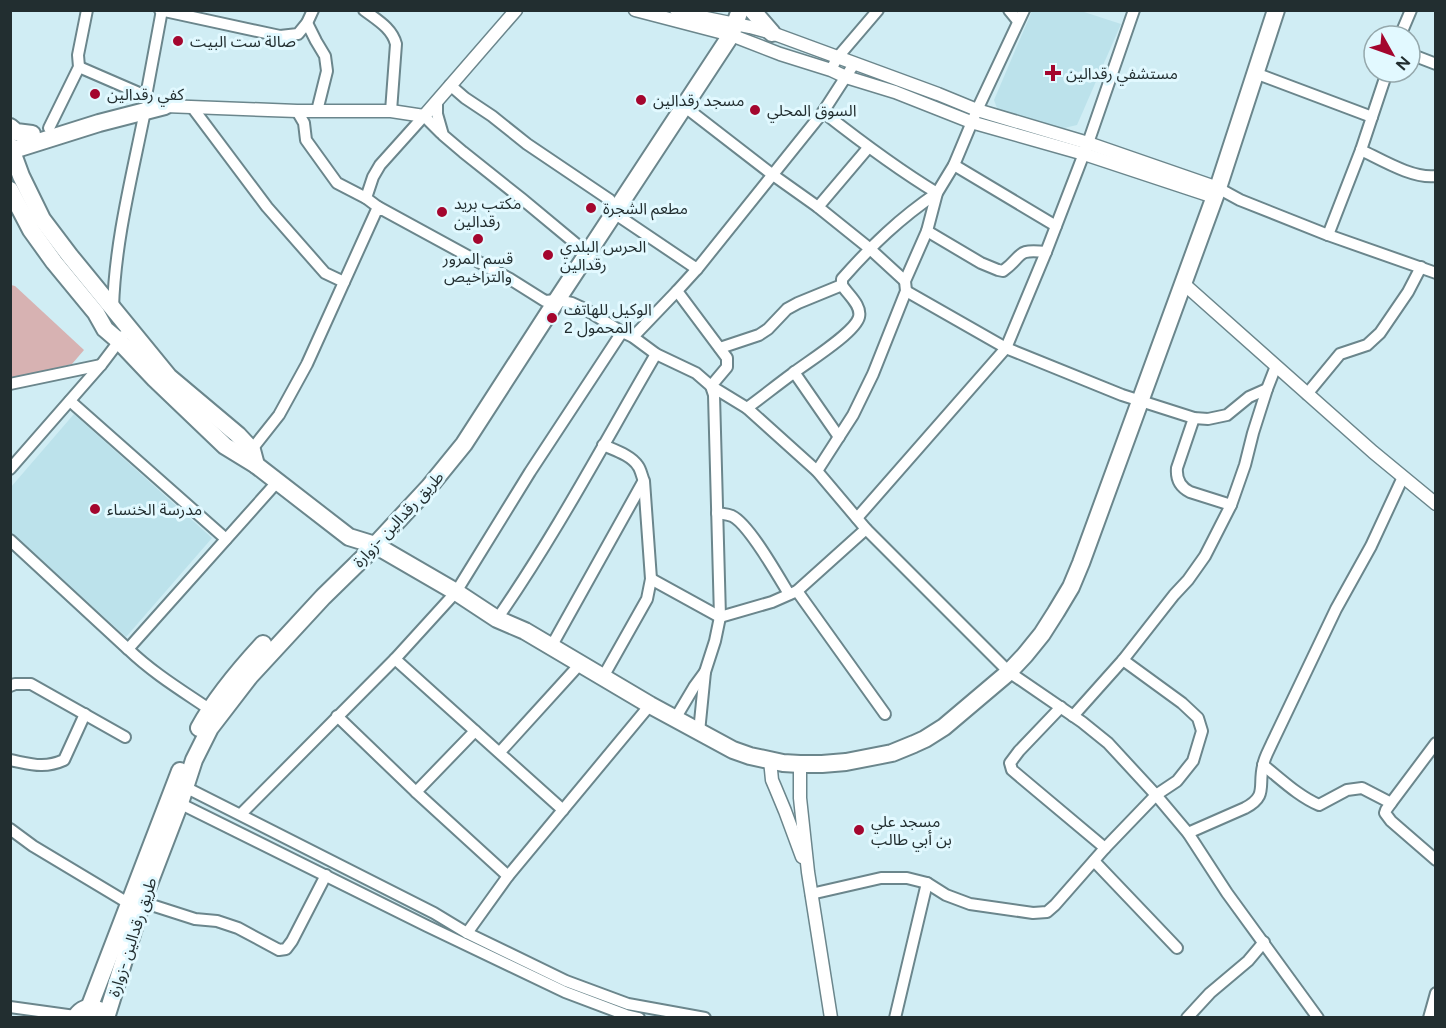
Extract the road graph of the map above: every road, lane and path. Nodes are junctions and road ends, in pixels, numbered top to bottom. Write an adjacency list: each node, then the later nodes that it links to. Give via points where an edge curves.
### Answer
1 (87, 10): 22 (street)
2 (313, 10): 17 (street)
3 (364, 10): 35 (street, via 390,30 396,44)
4 (516, 10): 27 (street)
5 (635, 10): 16 (street)
6 (676, 10): 16 (street)
7 (752, 10): 19 (main road)
8 (878, 10): 20 (street)
9 (1009, 10): 15 (street)
10 (1024, 10): 15 (street)
11 (1134, 10): 46 (street)
12 (1276, 10): 24 (main road)
13 (1411, 10): 18 (street)
14 (161, 11): 17 (street, via 280,36 298,34); 30 (street)
15 (1018, 21): 32 (street)
16 (730, 22): 19 (street); 23 (street, via 780,54); 29 (main road, طريق رقدالين -زوارة)
17 (307, 23): 34 (street, via 326,56 327,71)
18 (1405, 24)
19 (772, 33): 20 (street)
20 (837, 58): 21 (street); 23 (street)
21 (855, 64): 25 (street); 32 (street)
22 (79, 68): 30 (street); 41 (street)
23 (831, 70): 25 (street)
24 (1255, 72): 38 (street); 53 (main road)
25 (846, 77): 36 (street); 39 (street)
26 (1383, 84): 38 (street)
27 (450, 85): 28 (street); 56 (street)
28 (437, 101): 37 (street); 43 (street)
29 (680, 103): 49 (street); 56 (main road, طريق رقدالين -زوارة)
30 (151, 104): 31 (street); 41 (main road, via 77,118); 44 (main road); 73 (street, via 117,252)
31 (192, 107): 33 (street); 67 (street, via 267,207 325,273)
32 (977, 110): 39 (street); 46 (street)
33 (297, 111): 34 (street); 54 (street, via 304,123 306,140 336,183)
34 (316, 111): 35 (street)
35 (391, 111): 37 (street)
36 (823, 112): 45 (street); 49 (street)
37 (424, 116): 43 (street); 54 (street, via 380,165)
38 (1372, 117): 47 (street)
39 (971, 122): 46 (street); 48 (street)
40 (10, 127): 42 (main road)
41 (49, 128): 42 (main road)
42 (32, 134): 44 (main road)
43 (443, 135): 61 (street)
44 (11, 147): 73 (main road, via 42,219)
45 (868, 148): 52 (street); 57 (street)
46 (1086, 148): 53 (street); 58 (street)
47 (1361, 150): 50 (street, via 1404,170); 60 (street)
48 (954, 165): 52 (street); 58 (street)
49 (773, 175): 57 (street); 65 (street)
50 (1436, 176)
51 (10, 190): 74 (main road, via 31,230)
52 (937, 193): 59 (street); 62 (street)
53 (1216, 193): 60 (street); 68 (main road)
54 (366, 198): 55 (street)
55 (378, 207): 67 (street); 72 (street)
56 (612, 207): 61 (main road, طريق رقدالين -زوارة); 65 (street); 72 (main road, طريق رقدالين -زوارة)
57 (818, 207): 62 (street)
58 (1056, 226): 63 (street)
59 (927, 231): 63 (street, via 981,263 1003,271 1021,253); 70 (street)
60 (1328, 235): 64 (street)
61 (580, 248): 72 (main road, طريق رقدالين -زوارة)
62 (869, 248): 69 (street, via 842,279); 70 (street)
63 (1046, 252): 79 (street)
64 (1421, 267): 66 (street); 87 (street, via 1380,333 1367,345 1340,354)
65 (697, 269): 71 (street)
66 (1436, 273)
67 (344, 282): 94 (street, via 307,364)
68 (1184, 284): 82 (street); 89 (main road)
69 (842, 285): 78 (street, via 788,309 759,335); 83 (street, via 856,304 859,317 845,334)
70 (906, 286): 79 (street); 92 (street, via 873,374)
71 (677, 291): 77 (street); 78 (street)
72 (551, 300): 75 (street, via 572,303); 107 (main road, طريق رقدالين -زوارة, via 426,479)
73 (113, 309): 74 (street); 76 (main road)
74 (105, 329): 76 (main road)
75 (622, 332): 77 (street); 109 (street)
76 (124, 335): 81 (street); 94 (main road, via 155,380 225,446)
77 (633, 337): 80 (street)
78 (720, 348): 85 (street, via 727,358 727,367)
79 (1006, 348): 89 (street); 103 (street)
80 (656, 354): 85 (street, via 696,373); 93 (street)
81 (101, 365): 84 (street); 88 (street)
82 (1276, 366): 86 (street); 87 (street)
83 (794, 372): 90 (street); 92 (street)
84 (10, 384)
85 (711, 386): 90 (street); 102 (street)
86 (1267, 389): 91 (street, via 1249,397 1227,415); 101 (street)
87 (1308, 394): 97 (street)
88 (70, 401): 95 (street); 105 (street)
89 (1140, 402): 91 (street); 119 (main road, via 1071,587 1042,634)
90 (747, 408): 96 (street)
91 (1194, 418): 101 (street, via 1176,476 1184,489)
92 (839, 437): 96 (street)
93 (603, 445): 99 (street, via 624,454 638,466); 112 (street, via 525,578)
94 (251, 458): 98 (main road)
95 (10, 469)
96 (817, 471): 103 (street)
97 (1403, 477): 100 (street); 138 (street)
98 (278, 481): 105 (street); 107 (main road, via 349,537)
99 (644, 481): 108 (street); 113 (street)
100 (1434, 499)
101 (1231, 505): 116 (street, via 1197,568)
102 (717, 513): 110 (street, via 729,514 748,530); 111 (street)
103 (857, 518): 104 (street)
104 (866, 529): 110 (street); 119 (street)
105 (226, 539): 114 (street)
106 (10, 540): 114 (street)
107 (369, 544): 109 (main road); 124 (main road, طريق رقدالين -زوارة, via 245,664); 139 (main road, طريق رقدالين -زوارة, via 225,708 202,742)
108 (651, 579): 111 (street); 120 (street, via 647,599)
109 (456, 592): 112 (main road); 115 (street)
110 (793, 592): 111 (street); 126 (street)
111 (720, 617): 118 (street)
112 (496, 619): 113 (main road)
113 (551, 647): 117 (main road)
114 (128, 649): 124 (street)
115 (394, 659): 127 (street); 130 (street)
116 (1123, 660): 128 (street); 141 (street, via 1198,718 1202,732 1194,761 1177,782)
117 (580, 664): 120 (main road); 134 (street)
118 (705, 672): 129 (street); 131 (street)
119 (1009, 672): 123 (street); 137 (main road, via 944,727 914,744 892,753 846,762)
120 (603, 677): 122 (main road)
121 (10, 686): 125 (street, via 32,684)
122 (650, 705): 129 (main road); 144 (street)
123 (1061, 707): 128 (street); 148 (street, via 1010,764 1012,770)
124 (209, 709): 139 (main road, طريق رقدالين -زوارة, via 195,735)
125 (85, 714): 132 (street); 135 (street, via 64,760 38,766)
126 (885, 714)
127 (338, 716): 140 (street); 145 (street)
128 (1073, 716): 141 (street, via 1108,743)
129 (675, 719): 131 (main road)
130 (475, 731): 134 (street); 140 (street)
131 (699, 732): 136 (main road, via 733,750)
132 (125, 737)
133 (1436, 743): 143 (street)
134 (500, 753): 144 (street)
135 (10, 760)
136 (770, 760): 137 (main road); 151 (street, via 772,780)
137 (800, 764): 151 (street)
138 (1263, 765): 143 (street, via 1299,795 1319,805 1347,790 1362,788); 147 (street, via 1261,793 1254,803)
139 (181, 785): 142 (main road, طريق رقدالين -زوارة); 145 (street)
140 (416, 792): 153 (street)
141 (1156, 795): 147 (street); 148 (street)
142 (174, 801): 152 (street); 156 (main road, طريق رقدالين -زوارة)
143 (1391, 803): 149 (street, via 1387,817)
144 (563, 810): 153 (street)
145 (241, 814): 157 (street)
146 (10, 830): 156 (street)
147 (1188, 833): 158 (street)
148 (1105, 848): 150 (street)
149 (1436, 860)
150 (1094, 861): 154 (street, via 1047,912 970,904); 159 (street)
151 (808, 872): 155 (street)
152 (326, 875): 156 (street, via 286,949 279,950 217,921); 164 (street, via 565,992)
153 (508, 876): 157 (street)
154 (927, 883): 155 (street, via 881,878); 167 (street)
155 (811, 894): 166 (street)
156 (135, 903): 162 (main road, طريق رقدالين -زوارة); 163 (main road, طريق رقدالين -زوارة)
157 (467, 933): 165 (street, via 566,981 628,1004)
158 (1264, 942): 168 (street); 169 (street)
159 (1177, 948)
160 (1436, 993): 170 (street)
161 (10, 1007): 162 (street)
162 (79, 1014): 163 (main road, via 99,1010)
163 (106, 1017)
164 (639, 1017)
165 (705, 1017)
166 (831, 1017)
167 (895, 1017)
168 (1187, 1017)
169 (1318, 1017)
170 (1429, 1017)

